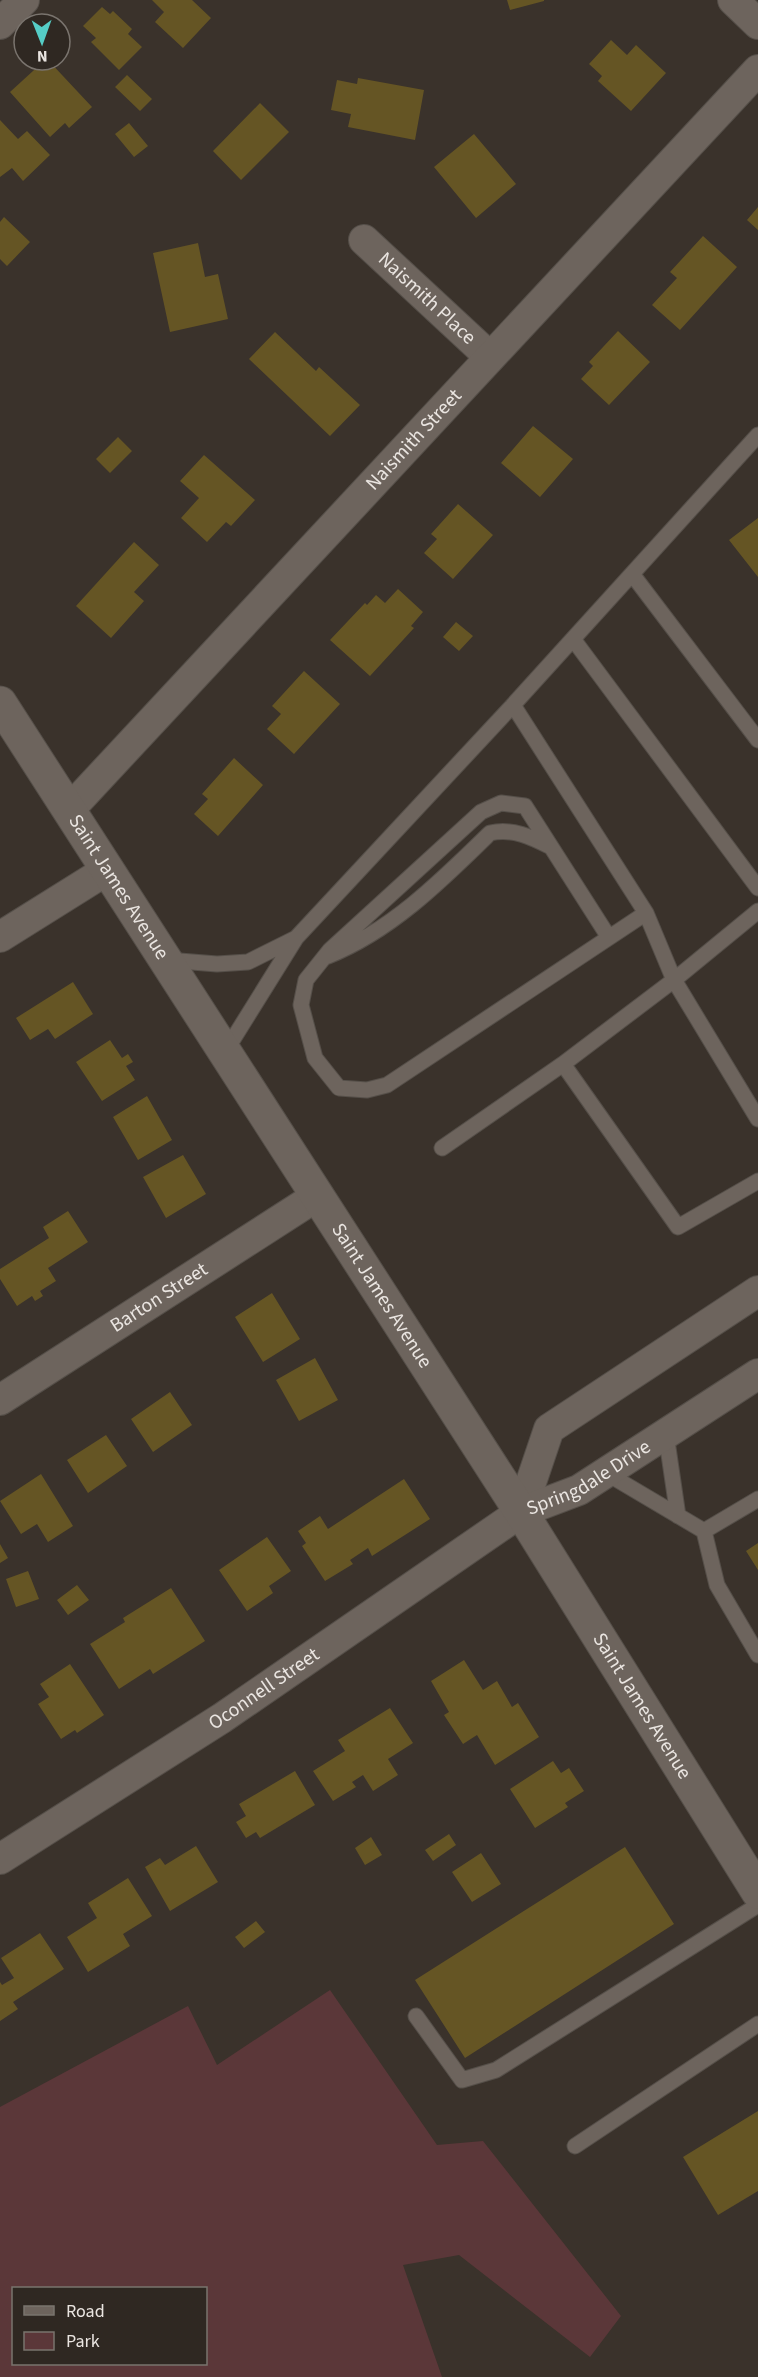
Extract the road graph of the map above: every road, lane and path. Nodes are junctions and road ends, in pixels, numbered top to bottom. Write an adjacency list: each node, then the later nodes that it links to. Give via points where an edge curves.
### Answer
1 (24, 0): 3 (street)
2 (733, 0): 4 (street)
3 (0, 24)
4 (758, 24)
5 (758, 70): 7 (street, Naismith Street)
6 (364, 240): 7 (street, Naismith Place)
7 (490, 357): 14 (street, Naismith Street)
8 (758, 435): 9 (lane)
9 (632, 574): 10 (lane); 13 (lane)
10 (573, 639): 12 (lane); 17 (lane)
11 (0, 703): 14 (main road, Saint James Avenue)
12 (513, 705): 19 (lane); 22 (lane)
13 (758, 740)
14 (69, 810): 16 (main road, Saint James Avenue)
15 (551, 847): 20 (lane); 23 (lane, via 520,832 490,833 440,883 409,907 354,946); 23 (lane, via 525,806 501,803 481,812)
16 (107, 870): 21 (street); 24 (main road, Saint James Avenue)
17 (758, 888)
18 (758, 911): 25 (lane)
19 (646, 913): 20 (lane); 25 (lane)
20 (608, 936): 23 (lane, via 387,1085 367,1090 339,1088 315,1058 301,1005 306,980)
21 (0, 937)
22 (296, 938): 24 (lane, via 248,962); 26 (lane)
23 (324, 958)
24 (165, 960): 26 (main road, Saint James Avenue)
25 (674, 980): 27 (lane); 28 (lane)
26 (225, 1052): 31 (main road, Saint James Avenue)
27 (563, 1064): 29 (lane); 30 (lane, via 678,1227)
28 (758, 1119)
29 (442, 1148)
30 (758, 1181)
31 (317, 1196): 34 (street, Barton Street); 38 (main road, Saint James Avenue)
32 (758, 1291): 38 (street, Springdale Drive, via 549,1429)
33 (758, 1374): 35 (street, Springdale Drive)
34 (0, 1400)
35 (666, 1434): 36 (street, Springdale Drive); 39 (lane)
36 (606, 1473): 38 (street, Springdale Drive, via 579,1490); 39 (lane)
37 (758, 1499): 40 (lane)
38 (521, 1512): 42 (street, Oconnell Street, via 222,1718); 43 (main road, Saint James Avenue)
39 (678, 1516): 40 (lane)
40 (704, 1531): 41 (lane, via 717,1585)
41 (758, 1655)
42 (0, 1859)
43 (758, 1892)
44 (758, 1905): 45 (lane, via 496,2070 462,2080)
45 (416, 2016)
46 (758, 2024): 47 (lane)
47 (575, 2146)

